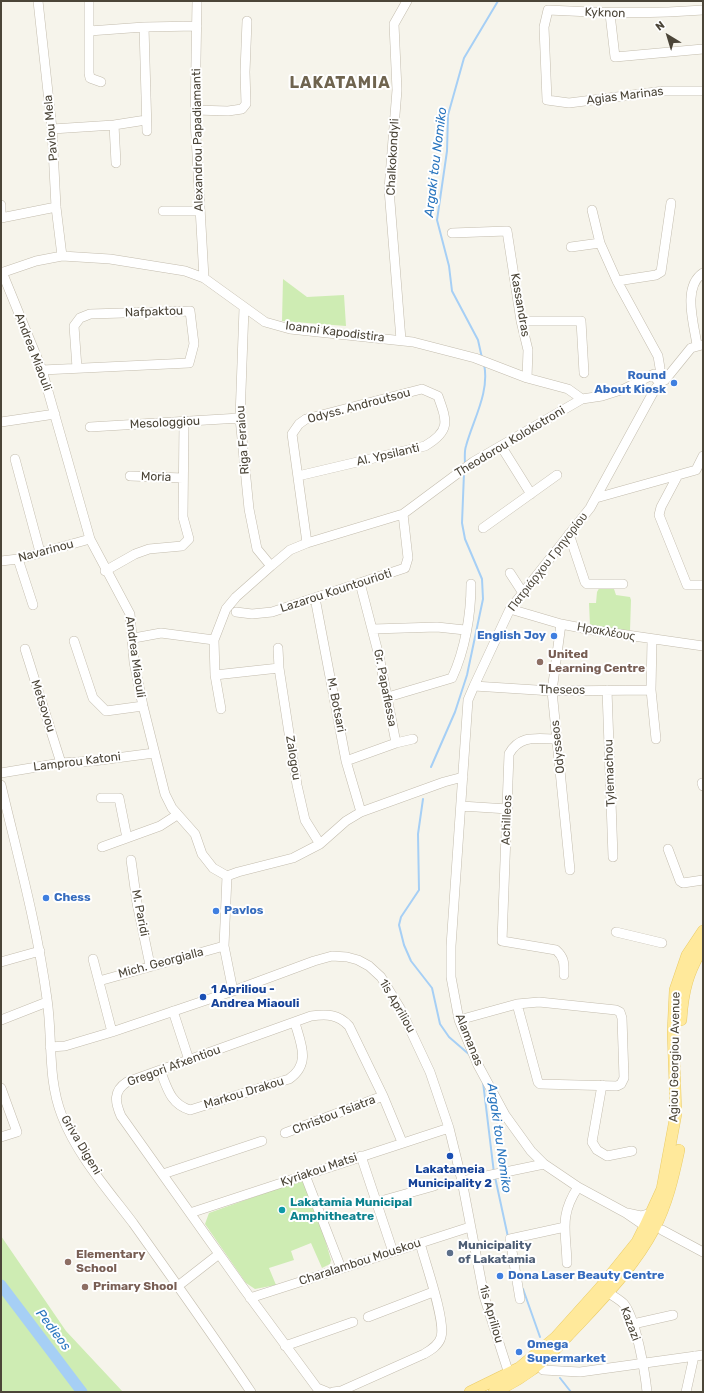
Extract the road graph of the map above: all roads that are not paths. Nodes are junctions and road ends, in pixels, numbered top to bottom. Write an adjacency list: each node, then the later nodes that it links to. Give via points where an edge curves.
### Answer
1 (38, 1): 18 (street, Pavlou Mela)
2 (88, 1): 10 (street)
3 (197, 1): 8 (street, Alexandrou Papadiamanti)
4 (407, 1): 38 (street, Chalkokondyli, via 394,24 397,90 389,188)
5 (703, 10): 6 (street, Kyknon)
6 (610, 14): 11 (street, via 615,58); 14 (street, Kyknon, via 548,10 544,26)
7 (247, 21): 15 (street, via 246,104 242,109 228,111)
8 (197, 26): 9 (street); 15 (street, Alexandrou Papadiamanti)
9 (144, 27): 10 (street); 16 (street)
10 (89, 30): 12 (street, via 90,78)
11 (703, 49)
12 (101, 82)
13 (703, 91): 14 (street, Agias Marinas, via 664,91 569,103)
14 (547, 100)
15 (195, 110): 26 (street, Alexandrou Papadiamanti)
16 (146, 120): 17 (street); 19 (street)
17 (114, 125): 18 (street); 20 (street)
18 (52, 129): 23 (street, Pavlou Mela)
19 (147, 131)
20 (116, 163)
21 (671, 203): 35 (street, via 661,272)
22 (1, 205): 27 (street)
23 (56, 207): 27 (street); 31 (street, Pavlou Mela)
24 (592, 210): 29 (street)
25 (163, 211): 26 (street)
26 (199, 211): 34 (street, Alexandrou Papadiamanti)
27 (1, 218)
28 (452, 233): 37 (street, Kassandras, via 507,231)
29 (600, 243): 30 (street); 35 (street)
30 (571, 247)
31 (62, 256): 32 (street, Ioanni Kapodistira); 34 (street, Ioanni Kapodistira, via 110,259 185,271)
32 (1, 272): 41 (street, Andrea Miaouli)
33 (703, 273): 39 (street, via 697,277 691,293)
34 (204, 278): 36 (street, Ioanni Kapodistira)
35 (617, 281): 43 (street, via 658,356)
36 (244, 308): 38 (street, Ioanni Kapodistira, via 265,322 290,329); 49 (street, Riga Feraiou)
37 (521, 321): 42 (street, via 581,321); 44 (street, Kassandras, via 528,350)
38 (401, 340): 44 (street, Ioanni Kapodistira, via 475,358)
39 (700, 345): 43 (street, Theodorou Kolokotroni, via 691,348)
40 (77, 368): 40 (street, Nafpaktou, via 189,363 194,344 190,311 90,314 80,318 74,326); 41 (street, Nafpaktou)
41 (42, 370): 48 (street, Andrea Miaouli)
42 (584, 373)
43 (661, 373): 46 (street, Theodorou Kolokotroni, via 624,389); 62 (street, Πατριάρχου Γρηγορίου)
44 (527, 378): 46 (street, Ioanni Kapodistira, via 568,389)
45 (422, 389): 59 (street, Odyss. Androutsou, via 306,419 292,434); 59 (street, Al. Ypsilanti, via 438,396 445,415 445,429 438,438 425,446)
46 (582, 399): 53 (street, Theodorou Kolokotroni)
47 (1, 412): 50 (street)
48 (55, 414): 50 (street); 66 (street, Andrea Miaouli)
49 (240, 418): 51 (street, Mesologgiou); 71 (street, Riga Feraiou, via 249,509 257,549)
50 (2, 421)
51 (184, 422): 52 (street, Mesologgiou); 60 (street)
52 (90, 427)
53 (501, 446): 61 (street); 63 (street, Theodorou Kolokotroni, via 473,462)
54 (703, 456): 57 (street, via 696,470)
55 (14, 459): 68 (street)
56 (557, 475): 61 (street)
57 (678, 475): 62 (street); 77 (street, via 659,515 687,585)
58 (130, 476): 60 (street, Moria)
59 (298, 476): 67 (street, Odyss. Androutsou)
60 (183, 478): 72 (street, via 183,518 189,539 182,546 149,549)
61 (531, 494): 64 (street)
62 (596, 498): 65 (street, Πατριάρχου Γρηγορίου)
63 (403, 514): 67 (street, Theodorou Kolokotroni); 74 (street, Lazarou Kountourioti, via 408,558 405,568)
64 (483, 528)
65 (569, 534): 76 (street, via 584,582); 78 (street, Πατριάρχου Γρηγορίου)
66 (90, 540): 68 (street, Navarinou); 72 (street, Andrea Miaouli)
67 (307, 543): 71 (street, Theodorou Kolokotroni, via 290,550)
68 (40, 552): 69 (street, Navarinou)
69 (18, 559): 70 (street, Navarinou); 80 (street)
70 (1, 561)
71 (271, 566): 87 (street, Theodorou Kolokotroni, via 226,609)
72 (105, 570): 86 (street, Andrea Miaouli, via 130,614)
73 (510, 573): 78 (street)
74 (360, 583): 79 (street, Lazarou Kountourioti); 84 (street, Gr. Papaflessa)
75 (471, 584): 85 (street, via 471,601)
76 (622, 584)
77 (703, 585)
78 (523, 593): 81 (street, Πατριάρχου Γρηγορίου)
79 (315, 598): 82 (street, Lazarou Kountourioti, via 272,612); 107 (street, M. Botsari)
80 (33, 605)
81 (510, 609): 83 (street, Ηρακλέους); 95 (street, Πατριάρχου Γρηγορίου)
82 (236, 612)
83 (562, 624): 88 (street, Ηρακλέους); 98 (street, Odysseos)
84 (373, 629): 85 (street, via 437,627); 99 (street, Gr. Papaflessa)
85 (465, 630): 99 (street, via 459,662 452,678)
86 (134, 638): 87 (street, via 161,633); 100 (street, Andrea Miaouli, via 134,662)
87 (214, 640): 94 (street)
88 (652, 640): 90 (street, Ηρακλέους); 97 (street)
89 (74, 641): 100 (street, via 93,698 106,710)
90 (703, 646)
91 (278, 648): 93 (street, Zalogou)
92 (25, 650): 108 (street, Metsovou)
93 (279, 668): 94 (street); 118 (street, Zalogou, via 305,820)
94 (215, 675): 101 (street)
95 (474, 686): 98 (street, Theseos); 110 (street, Πατριάρχου Γρηγορίου, via 468,700)
96 (607, 690): 97 (street, Theseos); 98 (street, Theseos); 121 (street, Tylemachou)
97 (651, 690): 104 (street)
98 (552, 691): 103 (street, Odysseos)
99 (388, 697): 105 (street, Gr. Papaflessa)
100 (143, 706): 106 (street, Andrea Miaouli)
101 (221, 709)
102 (413, 739): 105 (street)
103 (557, 739): 114 (street, Achilleos, via 524,739 514,745 509,754); 123 (street, Odysseos)
104 (656, 740)
105 (396, 743): 107 (street, Gr. Papaflessa)
106 (154, 753): 108 (street, Lamprou Katoni); 116 (street, Andrea Miaouli, via 165,794)
107 (346, 761): 115 (street, M. Botsari)
108 (61, 763): 109 (street, Lamprou Katoni)
109 (1, 773)
110 (463, 777): 113 (street, Alamanas); 115 (street)
111 (1, 785): 131 (street, Griva Digeni, via 29,895)
112 (101, 798): 117 (street, via 119,798)
113 (461, 806): 114 (street); 142 (street, Alamanas, via 454,887 451,977)
114 (508, 809): 135 (street, Achilleos, via 502,941 556,950 562,956)
115 (361, 812): 118 (street, via 346,821)
116 (177, 815): 117 (street, via 160,826); 124 (street, Andrea Miaouli, via 195,834 202,854 214,868)
117 (127, 838): 119 (street)
118 (320, 844): 124 (street, via 293,858)
119 (102, 847)
120 (668, 850): 125 (street, via 680,881)
121 (613, 856)
122 (131, 860): 134 (street, M. Paridi)
123 (570, 870)
124 (227, 876): 129 (street)
125 (703, 880)
126 (703, 931): 167 (main road, Agiou Georgiou Avenue, via 687,955 675,990 673,1032 676,1114 662,1189)
127 (616, 932): 128 (street)
128 (662, 943)
129 (224, 946): 134 (street, Mich. Georgialla); 137 (street)
130 (703, 947): 170 (main road, Agiou Georgiou Avenue, via 691,969 683,992 680,1034 682,1114 679,1149 670,1190)
131 (40, 951): 133 (street); 138 (street, Griva Digeni)
132 (93, 959): 136 (street)
133 (1, 962)
134 (150, 965): 136 (street, Mich. Georgialla)
135 (564, 975)
136 (99, 981): 144 (street)
137 (233, 991): 140 (street, 1is Apriliou); 151 (street, 1is Apriliou, via 332,956 347,957 369,966 381,977 413,1035 430,1072)
138 (48, 1002): 141 (street); 145 (street, Griva Digeni)
139 (517, 1004): 142 (street); 148 (street, via 538,1082 544,1085); 148 (street, via 539,1002 620,1012 624,1078 617,1086)
140 (173, 1011): 144 (street, 1is Apriliou); 146 (street)
141 (1, 1020)
142 (459, 1020): 158 (street, Alamanas, via 478,1065 505,1115 531,1151)
143 (295, 1023): 146 (street, Gregori Afxentiou); 147 (street, Markou Drakou, via 303,1053 302,1064 297,1074 289,1079 190,1110 174,1102); 150 (street, Gregori Afxentiou, via 311,1016 326,1014 343,1019 349,1026)
144 (112, 1032): 145 (street, 1is Apriliou, via 65,1046)
145 (50, 1047): 177 (street, Griva Digeni, via 51,1072 58,1102 68,1128 103,1183)
146 (189, 1060): 147 (street, Gregori Afxentiou)
147 (160, 1070): 159 (street, Gregori Afxentiou, via 126,1082 117,1092 116,1103 121,1116)
148 (602, 1085): 156 (street, via 592,1142 597,1150 607,1156)
149 (1, 1088): 153 (street, via 17,1132)
150 (383, 1096): 152 (street, Christou Tsiatra); 155 (street, Gregori Afxentiou)
151 (449, 1128): 155 (street, Kyriakou Matsi); 161 (street, 1is Apriliou)
152 (285, 1133)
153 (1, 1138)
154 (262, 1141): 159 (street)
155 (402, 1142): 157 (street, Kyriakou Matsi)
156 (632, 1151)
157 (362, 1156): 160 (street, Kyriakou Matsi); 164 (street)
158 (544, 1164): 161 (street); 163 (street, Alamanas)
159 (163, 1174): 165 (street, Gregori Afxentiou)
160 (305, 1175): 165 (street, Kyriakou Matsi); 176 (street)
161 (462, 1181): 169 (street, 1is Apriliou)
162 (434, 1186): 164 (street)
163 (578, 1187): 166 (street, Alamanas); 168 (street, via 566,1209)
164 (377, 1202): 172 (street)
165 (190, 1213): 174 (street, Gregori Afxentiou)
166 (626, 1213): 167 (street, Alamanas, via 641,1216); 170 (street, Alamanas)
167 (652, 1213): 170 (main road, Agiou Georgiou Avenue)
168 (565, 1227): 175 (street); 181 (street, via 510,1239)
169 (470, 1228): 171 (street, Charalambou Mouskou); 190 (street, 1is Apriliou, via 484,1296)
170 (654, 1228): 173 (street, Alamanas); 178 (main road, Agiou Georgiou Avenue, via 643,1248)
171 (420, 1243): 172 (street, Charalambou Mouskou); 179 (street)
172 (393, 1252): 176 (street, Charalambou Mouskou)
173 (703, 1252)
174 (219, 1254): 177 (street); 180 (street, Gregori Afxentiou)
175 (567, 1263)
176 (341, 1268): 180 (street, Charalambou Mouskou)
177 (178, 1286): 191 (street, Griva Digeni)
178 (604, 1290): 185 (street, Kazazi, via 625,1305); 190 (main road, Agiou Georgiou Avenue, via 528,1362); 195 (main road, Agiou Georgiou Avenue, via 561,1343 534,1369)
179 (433, 1292): 183 (street); 193 (street, via 443,1329 438,1343 424,1354 341,1391)
180 (250, 1298): 186 (street, Gregori Afxentiou)
181 (520, 1299)
182 (673, 1315): 185 (street)
183 (368, 1317)
184 (353, 1322): 186 (street)
185 (633, 1324): 188 (street, Kazazi)
186 (286, 1346): 192 (street, Gregori Afxentiou, via 317,1388)
187 (699, 1356): 188 (street); 197 (street)
188 (643, 1362): 189 (street, via 580,1372); 196 (street, Kazazi)
189 (543, 1370)
190 (509, 1374): 194 (main road, Agiou Georgiou Avenue)
191 (251, 1392)
192 (327, 1392)
193 (333, 1392)
194 (470, 1392)
195 (494, 1392)
196 (647, 1392)
197 (686, 1392)

